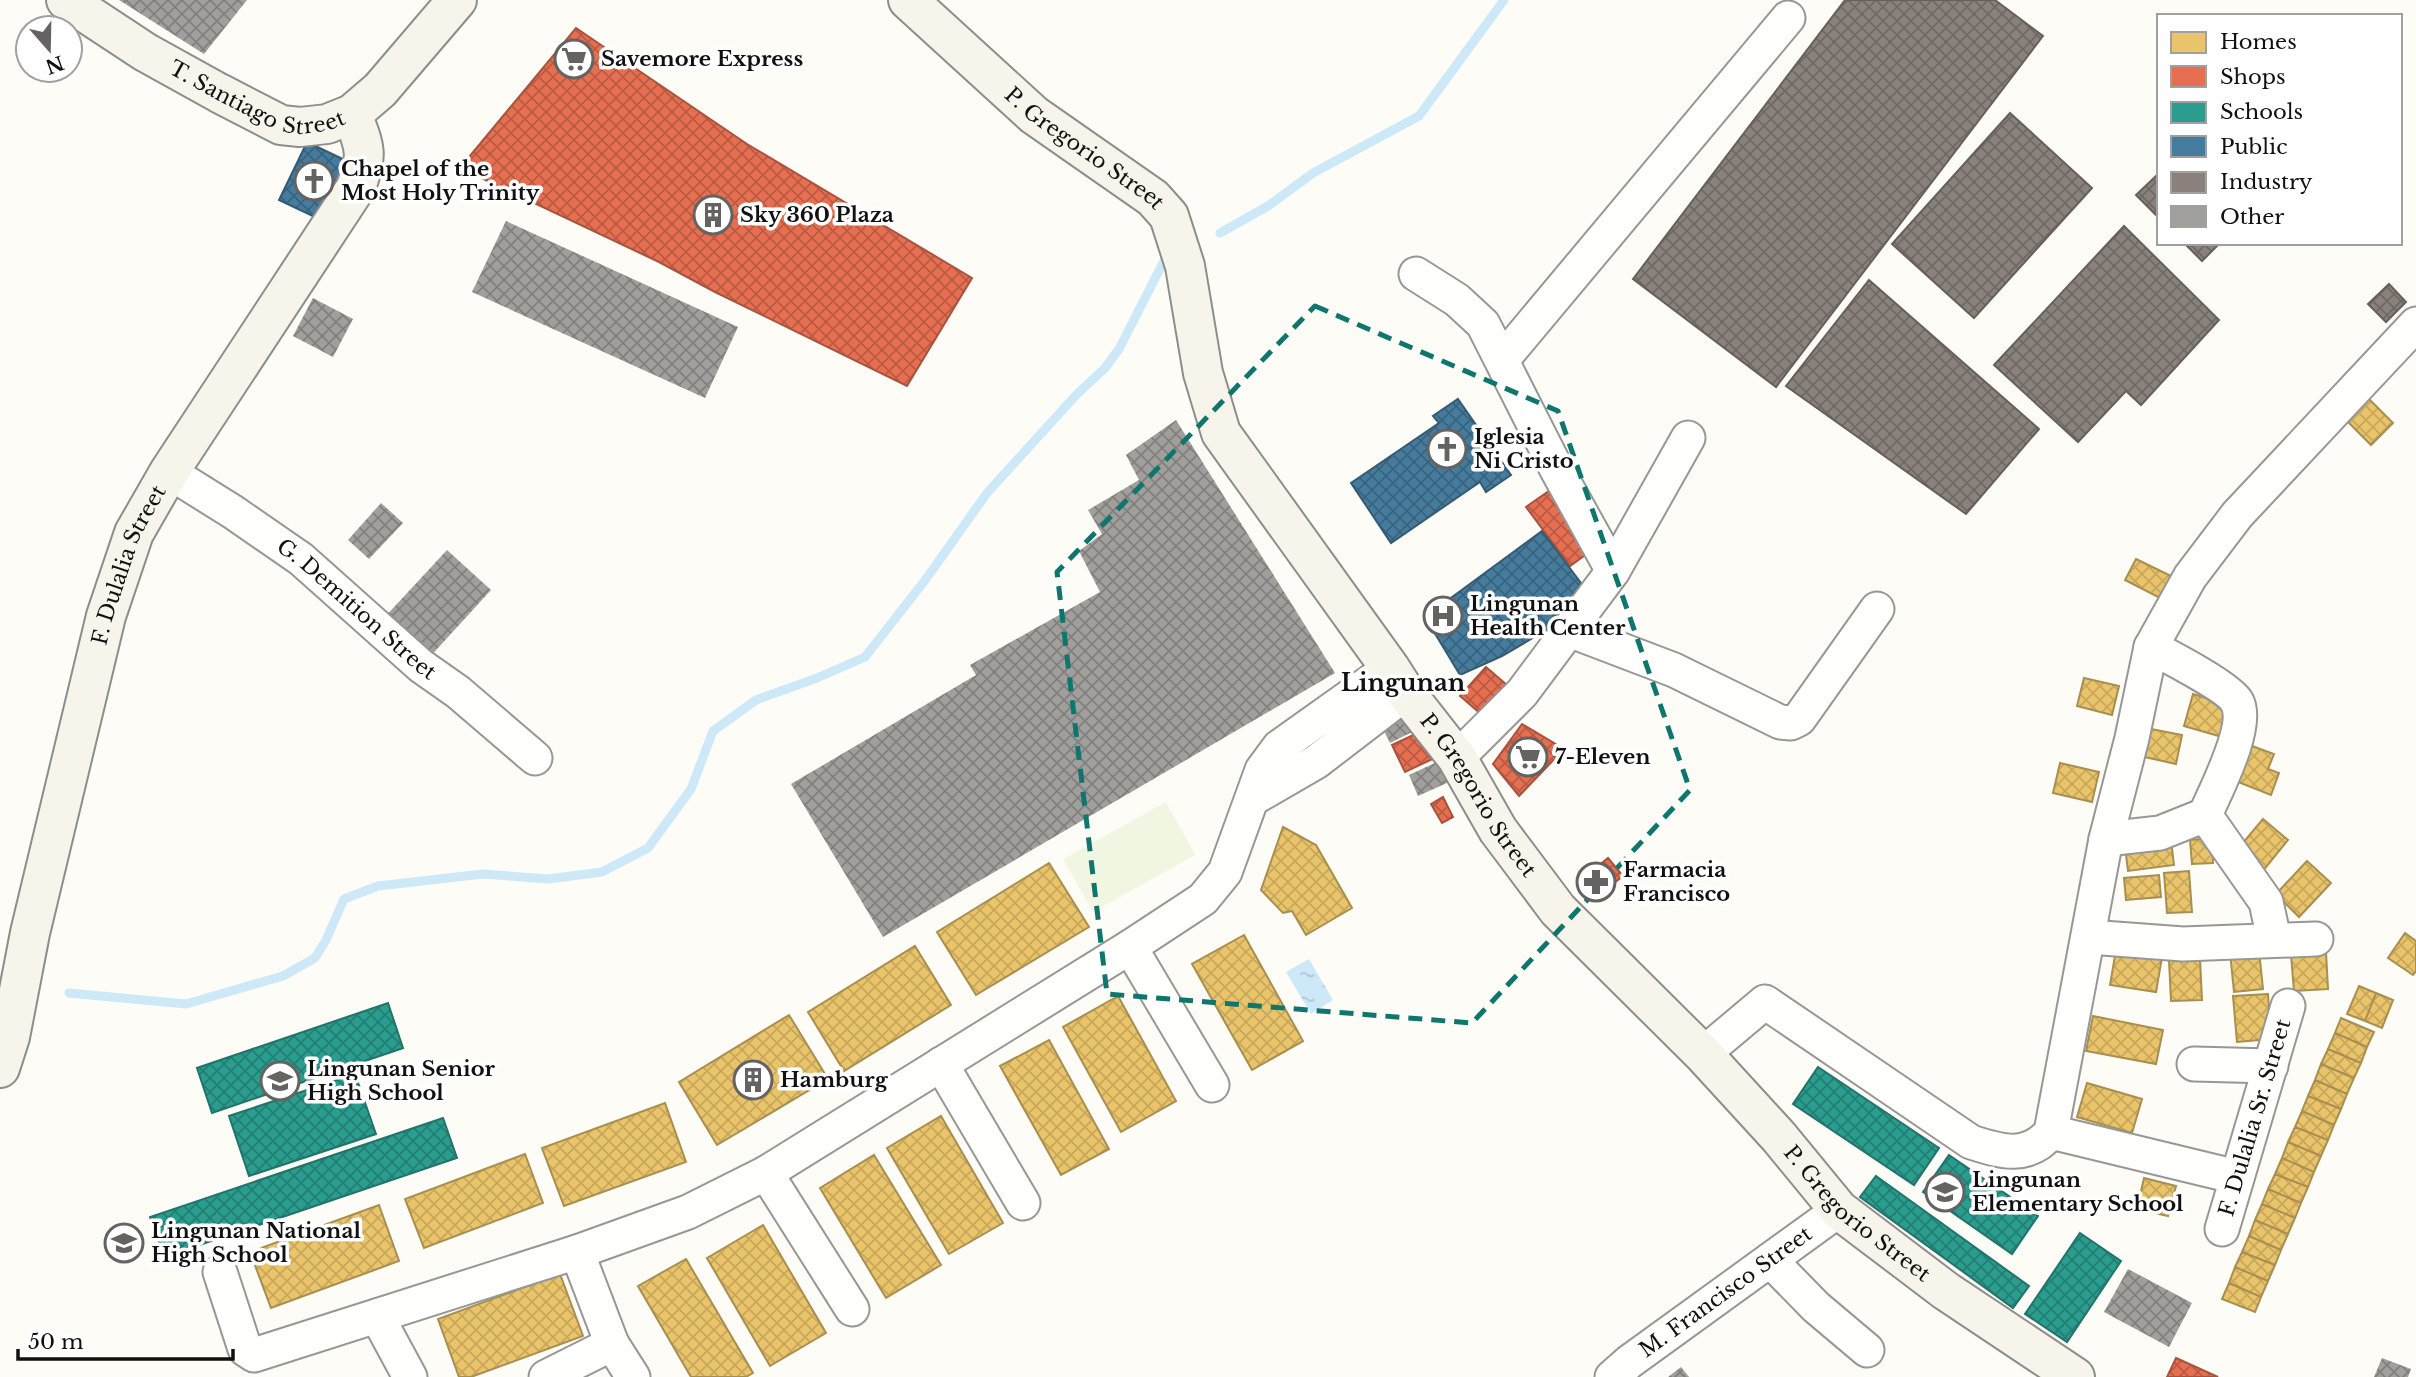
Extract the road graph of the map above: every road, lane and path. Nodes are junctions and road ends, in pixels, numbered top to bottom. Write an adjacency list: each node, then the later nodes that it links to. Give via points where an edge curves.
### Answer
1 (66, 0): 5 (street, T. Santiago Street, via 145,52 281,125 327,124)
2 (457, 0): 5 (street, T. Santiago Street, via 380,90)
3 (908, 0): 15 (street, P. Gregorio Street, via 1034,115 1153,198 1169,216 1185,267 1203,373 1221,433)
4 (1788, 18): 8 (street)
5 (352, 114): 10 (street, F. Dulalia Street, via 364,145 364,167 355,189)
6 (1416, 274): 8 (street, via 1457,300 1483,324)
7 (2416, 324): 14 (street, via 2238,515 2190,577)
8 (1502, 360): 11 (street)
9 (1688, 438): 11 (street)
10 (169, 472): 18 (street, G. Demition Street, via 300,559); 32 (street, F. Dulalia Street, via 134,533 106,617)
11 (1613, 571): 13 (street)
12 (1877, 609): 13 (street, via 1799,719 1791,723)
13 (1569, 629): 19 (street, via 1522,693)
14 (2151, 647): 21 (street, via 2237,700 2241,712 2232,755); 22 (street)
15 (1398, 680): 16 (street); 17 (street); 19 (street, P. Gregorio Street)
16 (1338, 705): 17 (street); 20 (street, via 1279,747 1262,770)
17 (1358, 731): 20 (street, via 1317,762)
18 (535, 758)
19 (1457, 758): 28 (street, P. Gregorio Street, via 1499,830 1558,910)
20 (1252, 799): 26 (street, via 1225,872 1203,899)
21 (2205, 815): 22 (street, via 2160,832); 24 (street, via 2266,902)
22 (2106, 839): 23 (street)
23 (2089, 937): 24 (street, via 2183,944); 34 (street)
24 (2274, 939): 25 (street)
25 (2316, 939)
26 (1130, 947): 29 (street); 33 (street)
27 (2288, 1006): 31 (street, F. Dulalia Sr. Street)
28 (1703, 1054): 34 (street, via 1765,1002 1971,1142 2001,1152 2026,1149 2041,1145); 38 (street, P. Gregorio Street)
29 (941, 1064): 35 (street); 37 (street)
30 (2194, 1065): 31 (street)
31 (2271, 1066): 36 (street, F. Dulalia Sr. Street)
32 (0, 1068)
33 (1212, 1086)
34 (2051, 1132): 36 (street)
35 (766, 1173): 40 (street, via 688,1212); 43 (street)
36 (2237, 1177): 39 (street, F. Dulalia Sr. Street)
37 (1023, 1203)
38 (1839, 1210): 41 (street, M. Francisco Street); 47 (street, P. Gregorio Street)
39 (2222, 1229)
40 (577, 1252): 44 (street); 45 (street)
41 (1770, 1260): 46 (street); 51 (street, M. Francisco Street)
42 (220, 1272): 44 (street, via 245,1349 254,1355)
43 (852, 1309)
44 (377, 1316): 48 (street)
45 (612, 1344): 49 (street); 50 (street)
46 (1867, 1350)
47 (2068, 1376)
48 (410, 1377)
49 (546, 1377)
50 (634, 1377)
51 (1612, 1377)

